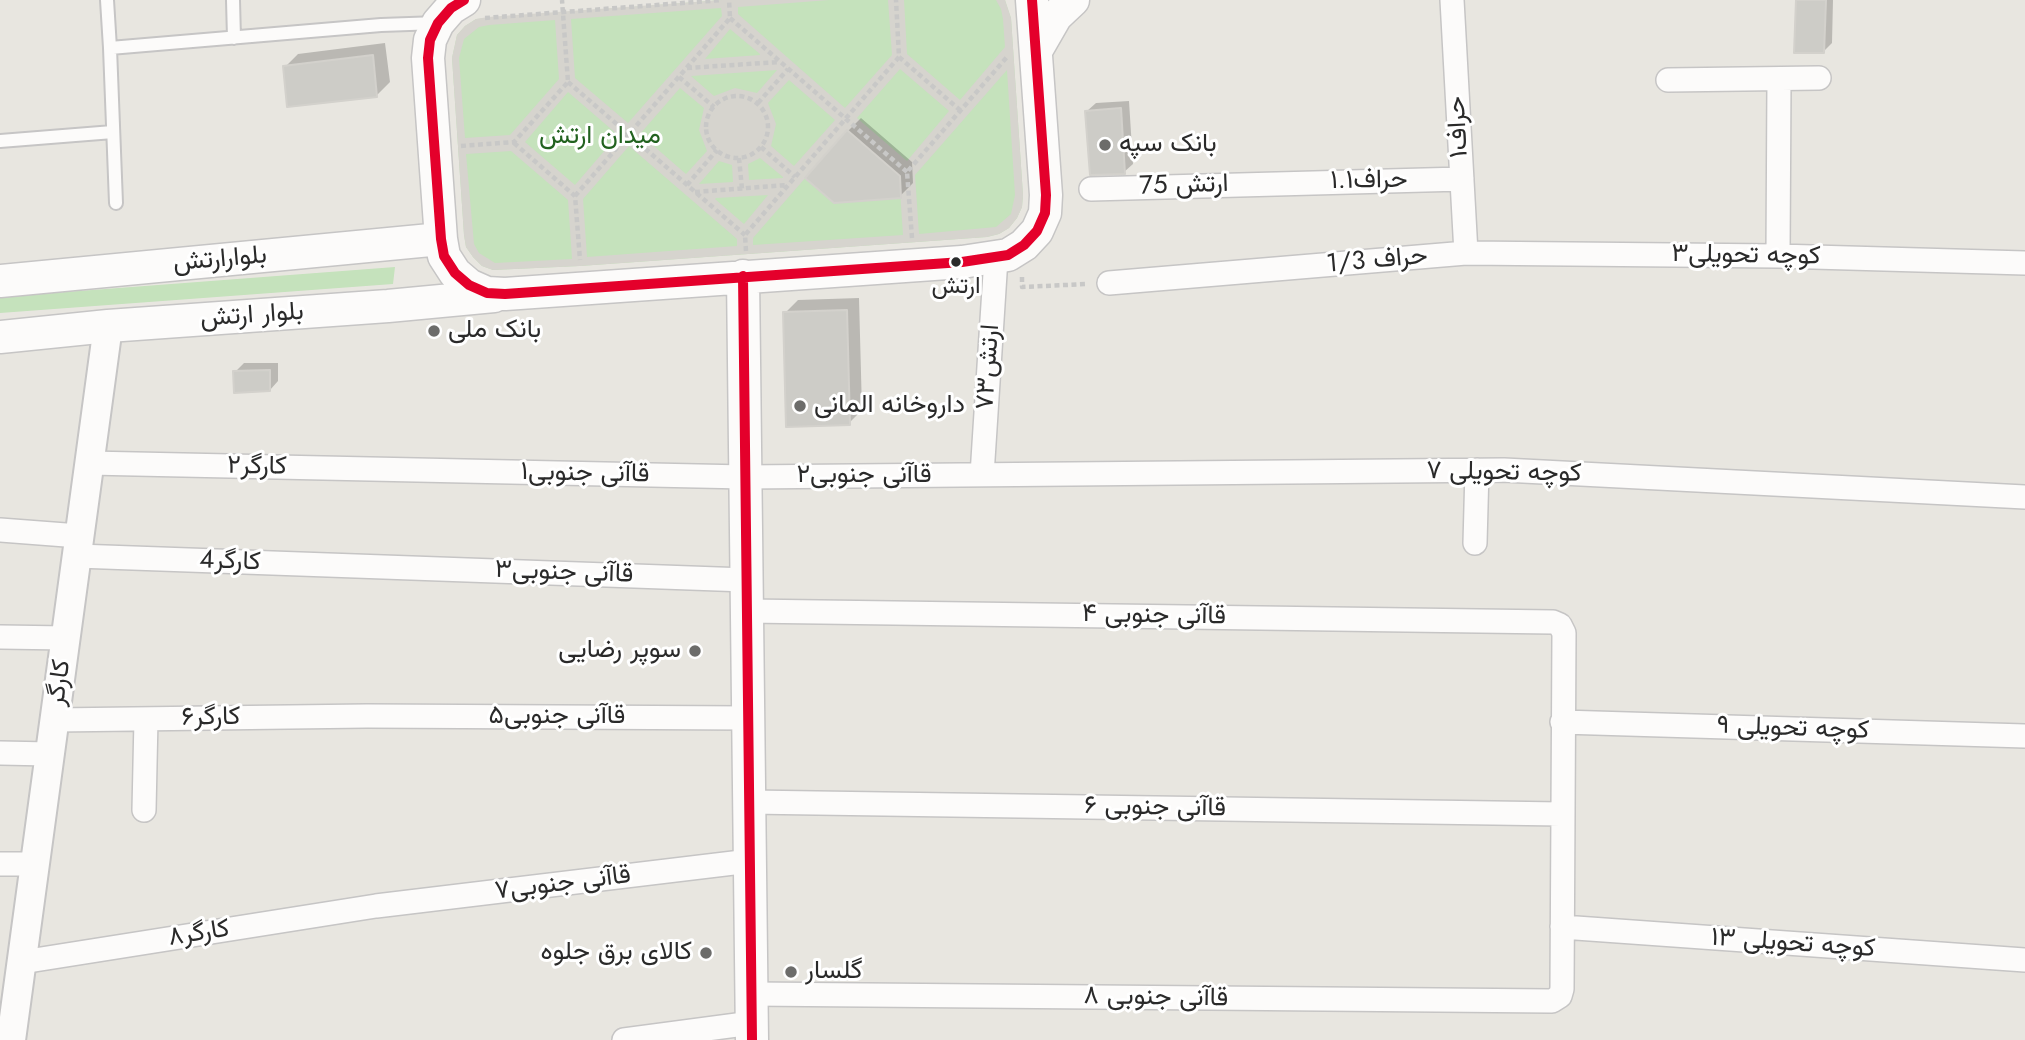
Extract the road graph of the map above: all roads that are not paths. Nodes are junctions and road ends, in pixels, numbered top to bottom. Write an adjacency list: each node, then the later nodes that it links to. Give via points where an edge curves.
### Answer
1 (107, 0): 9 (lane)
2 (233, 0): 8 (lane)
3 (1032, 0): 10 (main road)
4 (1073, 0): 10 (main road, via 1056,16)
5 (1452, 0): 16 (street, حراف۱)
6 (470, 10): 7 (main road, via 451,8)
7 (438, 23): 8 (lane); 20 (main road, via 428,58)
8 (234, 38): 9 (lane)
9 (110, 48): 14 (lane)
10 (1037, 49): 21 (main road, via 1045,213 1037,231)
11 (1819, 78): 12 (street)
12 (1779, 79): 13 (street); 23 (street)
13 (1668, 80)
14 (113, 132): 15 (lane); 19 (lane)
15 (0, 141)
16 (1462, 179): 17 (street, حراف۱.۱); 22 (street, حراف۱)
17 (1276, 183): 18 (street, 75 ارتش)
18 (1091, 189)
19 (116, 203)
20 (441, 239): 26 (main road, بلوارارتش); 28 (main road, via 444,256 462,279 487,293)
21 (1009, 253): 24 (main road); 34 (street, ارتش۷۳)
22 (1466, 253): 23 (street, کوچه تحویلی۳); 27 (street, 1/3 حراف)
23 (1778, 256): 25 (street, کوچه تحویلی۳)
24 (749, 261): 28 (main road, via 582,289); 35 (main road)
25 (2025, 263)
26 (0, 281)
27 (1109, 283)
28 (505, 294): 29 (main road, بلوار ارتش)
29 (108, 326): 30 (main road, بلوار ارتش); 31 (street, کارگر)
30 (0, 337)
31 (89, 463): 33 (street, کارگر۲); 39 (street, کارگر)
32 (1476, 470): 34 (street, کوچه تحویلی ۷); 36 (street, کوچه تحویلی ۷); 38 (street)
33 (424, 471): 35 (street, قاآنی جنوبی۱)
34 (982, 475): 35 (street, ۲قاآنی جنوبی)
35 (745, 477): 41 (main road)
36 (2025, 496)
37 (0, 530): 39 (street, 4کارگر)
38 (1475, 543)
39 (78, 546): 40 (street, 4کارگر); 44 (street, کارگر)
40 (383, 567): 41 (street, قاآنی جنوبی۳)
41 (746, 580): 42 (main road)
42 (747, 611): 46 (main road); 49 (street, قاآنی جنوبی ۴, via 1553,622 1564,633)
43 (0, 636): 44 (street)
44 (67, 638): 48 (street, کارگر)
45 (367, 716): 46 (street, قاآنی جنوبی۵); 47 (street, کارگر۶)
46 (748, 718): 53 (main road)
47 (146, 719): 48 (street, کارگر۶); 54 (street)
48 (55, 720): 52 (street, کارگر)
49 (1562, 722): 50 (street, کوچه تحویلی ۹); 55 (street)
50 (2025, 736)
51 (0, 753): 52 (street)
52 (50, 754): 58 (street, کارگر)
53 (749, 802): 55 (street, قاآنی جنوبی ۶); 56 (main road)
54 (144, 810)
55 (1561, 814): 60 (street)
56 (750, 861): 59 (street, قاآنی جنوبی۷); 63 (main road)
57 (0, 864): 58 (street)
58 (35, 864): 62 (street, کارگر)
59 (376, 906): 62 (street, کارگر۸)
60 (1562, 928): 61 (street, کوچه تحویلی ۱۳); 63 (street, قاآنی جنوبی ۸, via 1562,989 1552,1002)
61 (2025, 960)
62 (22, 962): 64 (street, کارگر)
63 (752, 1019): 65 (street, قاآنی جنوبی ۸)
64 (12, 1040)
65 (624, 1040)

